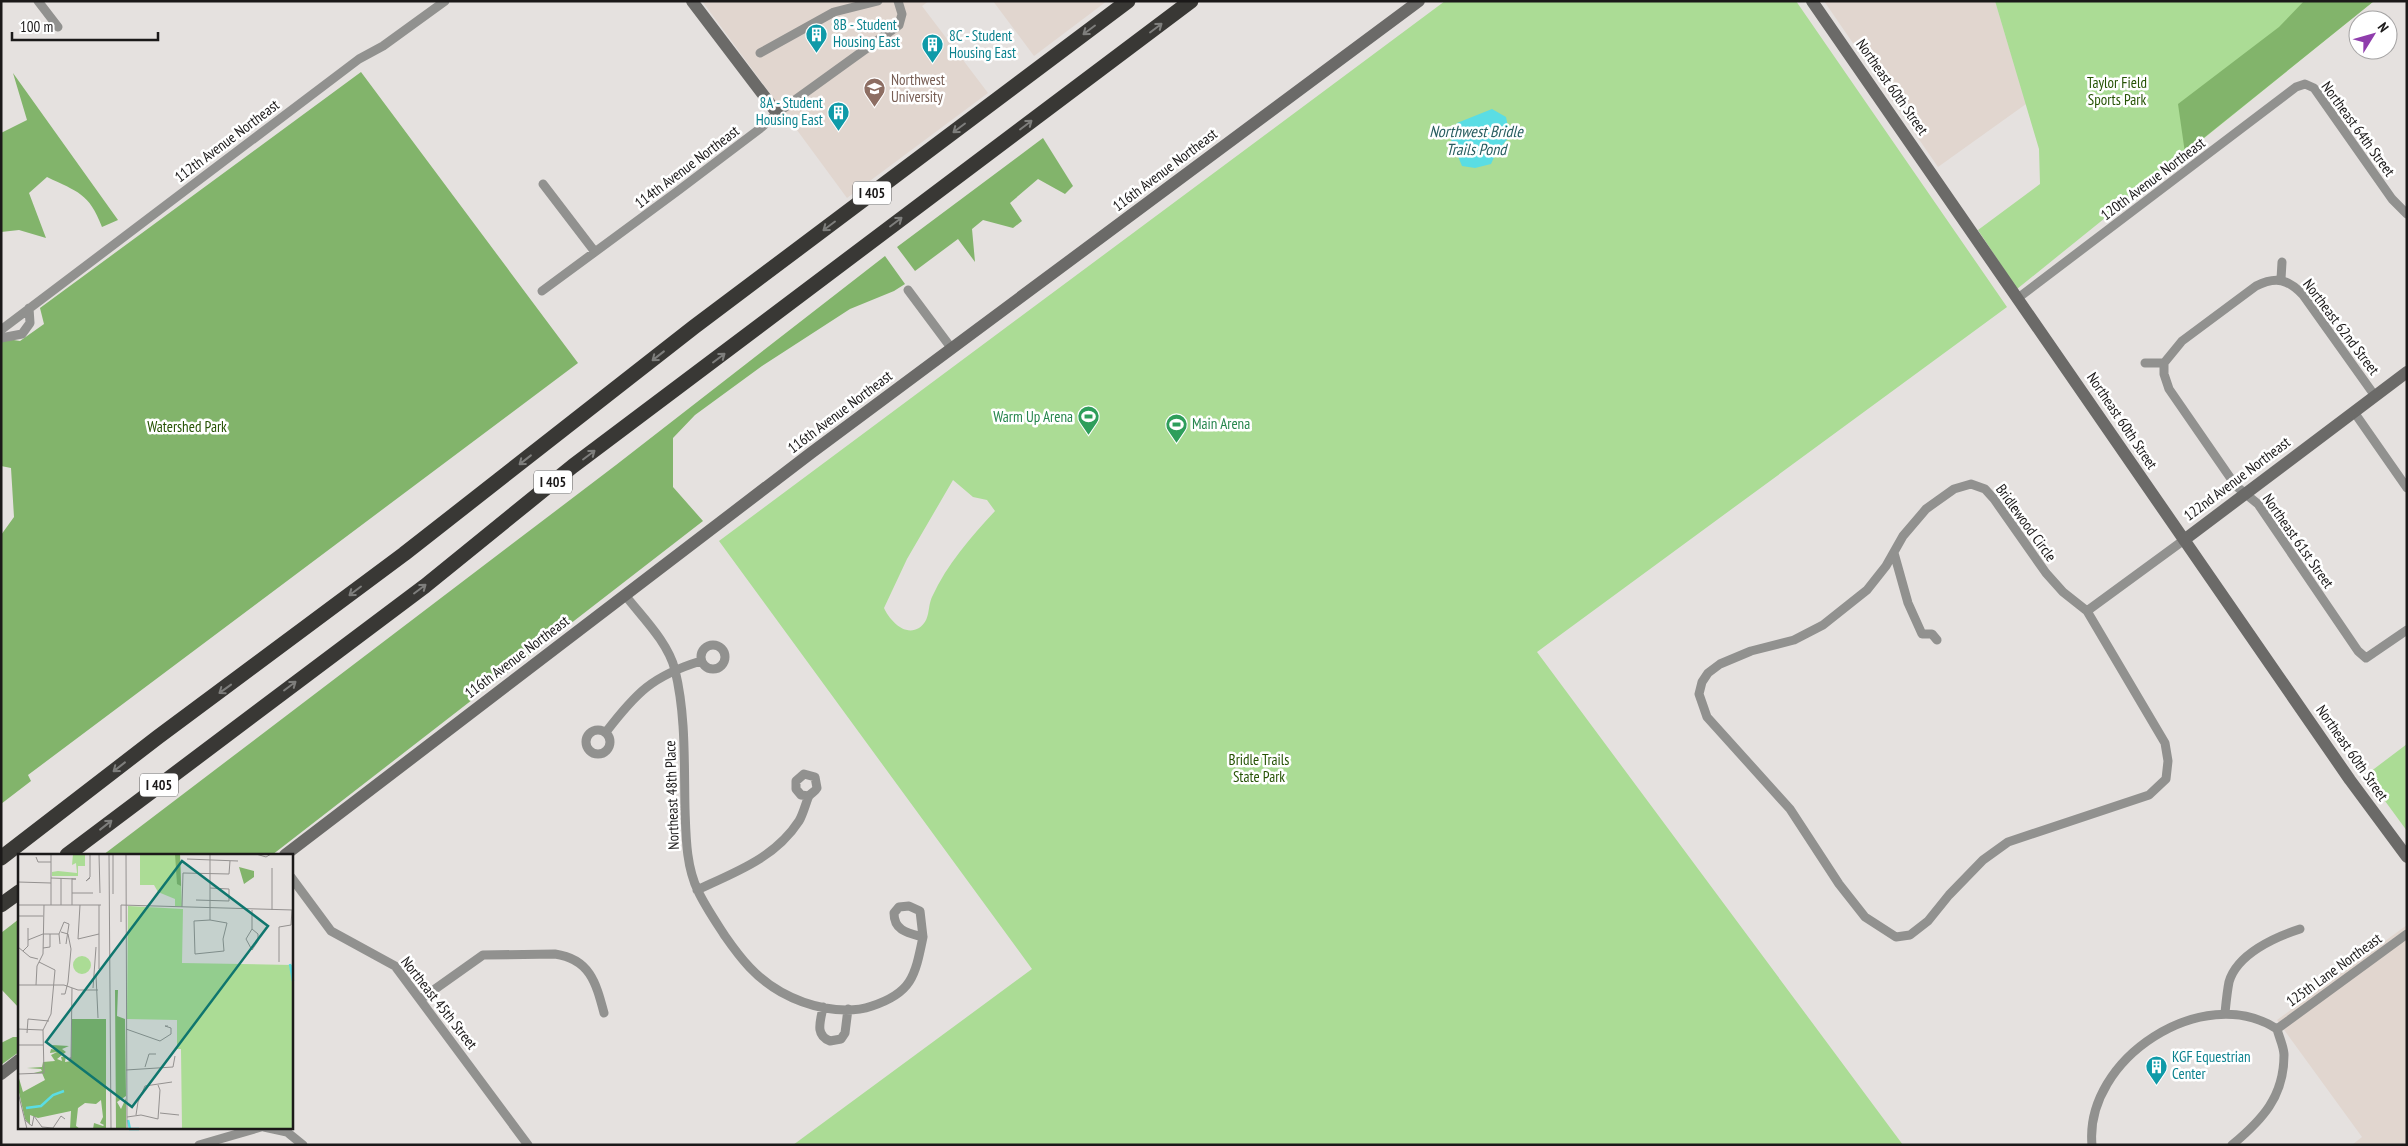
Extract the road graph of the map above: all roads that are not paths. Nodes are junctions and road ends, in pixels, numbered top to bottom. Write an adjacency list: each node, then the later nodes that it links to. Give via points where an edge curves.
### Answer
1 (38, 1): 10 (street)
2 (445, 1): 22 (street, 112th Avenue Northeast, via 383,46 351,64)
3 (692, 1): 13 (street)
4 (878, 1): 11 (street, via 834,12)
5 (898, 1): 13 (street, 114th Avenue Northeast, via 902,18 898,25)
6 (1128, 1): 46 (highway, I 405, one-way to 46, via 702,321 404,554)
7 (1191, 1): 43 (highway, I 405, one-way to 7, via 424,586 573,466)
8 (1419, 1): 25 (street, 116th Avenue Northeast)
9 (1812, 1): 21 (street, Northeast 60th Street)
10 (58, 27)
11 (760, 53)
12 (2306, 84): 15 (street, Northeast 64th Street, via 2314,88 2392,199); 21 (street, 120th Avenue Northeast, via 2296,87)
13 (777, 113): 16 (street, 114th Avenue Northeast)
14 (544, 184): 16 (street)
15 (2407, 214)
16 (595, 252): 20 (street, 114th Avenue Northeast)
17 (2282, 262): 18 (street)
18 (2281, 279): 27 (street, via 2268,280 2256,286 2182,342); 29 (street, Northeast 62nd Street, via 2295,286 2303,295)
19 (908, 290): 25 (street)
20 (542, 291)
21 (2018, 298): 33 (street, Northeast 60th Street)
22 (29, 308): 23 (street, 112th Avenue Northeast); 24 (street, via 30,323 22,334)
23 (1, 330)
24 (1, 338)
25 (952, 349): 35 (street, 116th Avenue Northeast)
26 (2145, 363): 27 (street)
27 (2164, 363): 32 (street, Northeast 61st Street, via 2169,389 2236,486)
28 (2407, 372): 29 (street, 122nd Avenue Northeast)
29 (2375, 396): 30 (street, 122nd Avenue Northeast)
30 (2354, 412): 31 (street); 32 (street, 122nd Avenue Northeast)
31 (2407, 488)
32 (2245, 493): 33 (street, 122nd Avenue Northeast); 37 (street, Northeast 61st Street, via 2258,504 2358,652 2366,658)
33 (2184, 540): 36 (street, 122nd Avenue Northeast); 45 (street, Northeast 60th Street)
34 (1894, 553): 36 (street, Bridlewood Circle, via 1903,536 1926,509 1954,489 1971,484 1985,489 2046,574); 36 (street, Bridlewood Circle, via 1867,590 1823,625 1794,640 1751,651 1720,664 1708,673 1700,694 1707,717 1790,810 1851,900 1865,917 1896,937 1910,935 1928,921 1948,895 1983,860 2008,842 2149,795 2166,779 2165,743); 38 (street, via 1908,603 1922,634 1932,634)
35 (625, 595): 40 (street, Northeast 48th Place, via 668,651); 44 (street, 116th Avenue Northeast)
36 (2087, 611)
37 (2407, 630)
38 (1938, 640)
39 (701, 660): 40 (street)
40 (675, 669): 41 (street, via 636,695); 48 (street, Northeast 48th Place, via 683,731 687,853)
41 (606, 732)
42 (809, 796): 48 (street, via 800,820 768,856)
43 (68, 854)
44 (287, 854)
45 (2407, 857)
46 (1, 858)
47 (292, 878): 54 (street, Northeast 45th Street, via 331,932 390,961)
48 (697, 890): 55 (street, Northeast 48th Place, via 741,958 762,981 790,997)
49 (18, 893): 50 (highway)
50 (1, 905)
51 (2300, 929): 58 (street, via 2277,936 2237,967 2230,981)
52 (2407, 934): 59 (street, 125th Lane Northeast)
53 (923, 937): 56 (street, Northeast 48th Place, via 916,972 909,985 898,995 867,1008)
54 (421, 999): 57 (street, via 483,955 555,954 567,955 591,975); 66 (street, Northeast 45th Street)
55 (823, 1007): 56 (street, Northeast 48th Place); 56 (street, via 819,1030 830,1041 838,1041 844,1036)
56 (848, 1009)
57 (604, 1013)
58 (2225, 1013): 59 (street, via 2249,1016); 67 (street, via 2182,1022 2151,1039 2129,1057 2106,1084 2097,1104 2091,1127)
59 (2277, 1029): 68 (street, via 2284,1053 2281,1079 2273,1104)
60 (18, 1061): 61 (street)
61 (1, 1074)
62 (258, 1128): 64 (street)
63 (268, 1128): 65 (street, via 287,1132)
64 (199, 1145)
65 (303, 1145)
66 (528, 1145)
67 (2092, 1145)
68 (2232, 1145)

